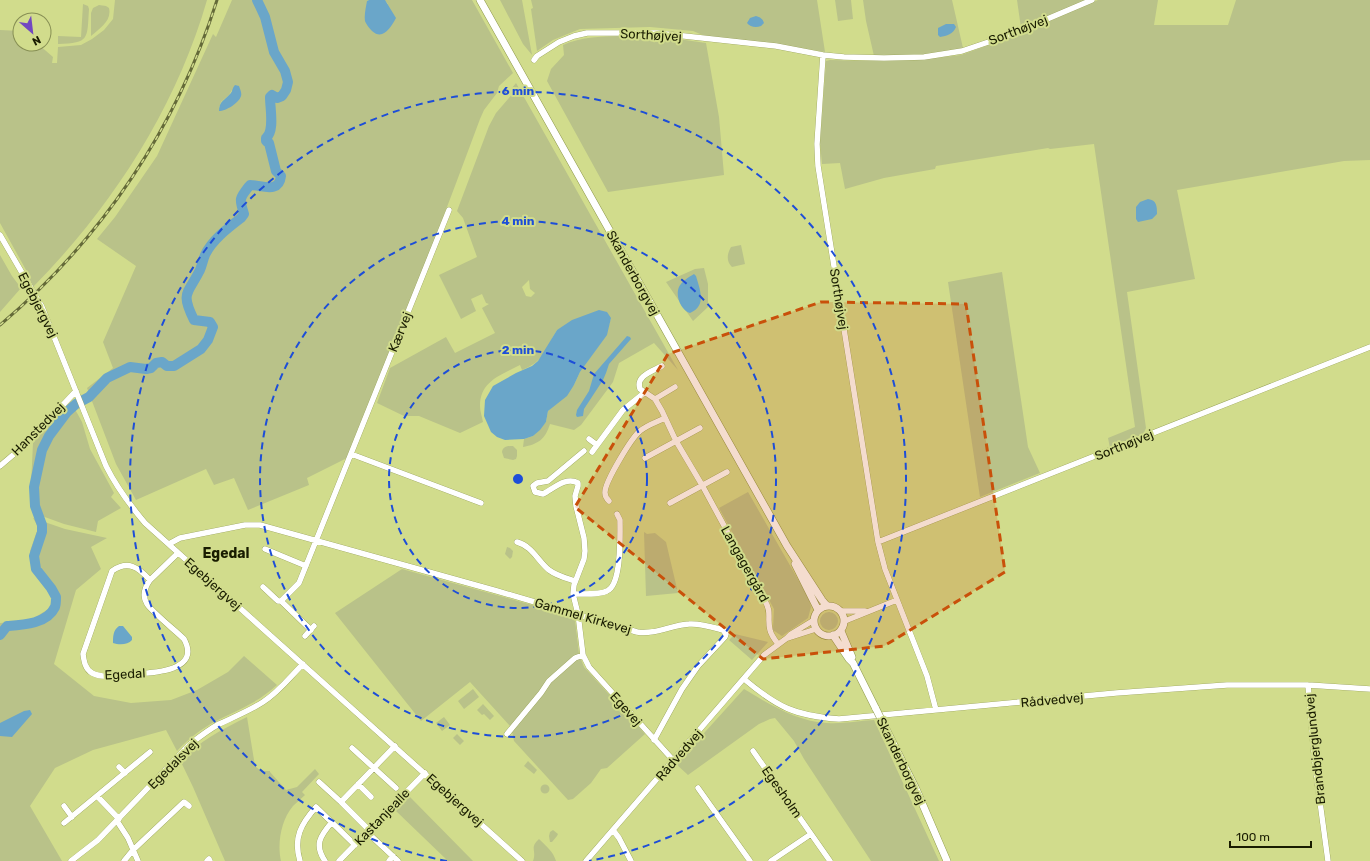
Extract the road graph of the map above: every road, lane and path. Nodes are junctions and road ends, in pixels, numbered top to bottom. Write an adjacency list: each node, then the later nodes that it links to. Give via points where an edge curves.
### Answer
1 (480, 0): 35 (main road, Skanderborgvej)
2 (1092, 0): 3 (street, Sorthøjvej, via 1012,34 943,55 884,58)
3 (823, 55): 4 (street, Sorthøjvej, via 776,46 657,33 587,33 559,42); 33 (street, Sorthøjvej, via 818,166)
4 (534, 60)
5 (449, 210): 20 (street, Kærvej)
6 (0, 235): 10 (street, Egebjergvej, via 42,307)
7 (1370, 348): 33 (street, Sorthøjvej)
8 (662, 366): 11 (street, via 641,378 639,385)
9 (676, 387): 12 (street)
10 (76, 391): 22 (street, Hanstedvej, via 27,443); 34 (street, Egebjergvej, via 116,487 145,523)
11 (644, 393): 12 (street); 17 (street, via 623,410)
12 (655, 399): 13 (street, Langagergård)
13 (665, 418): 16 (street, Langagergård); 27 (street, via 639,431 632,439 606,487 605,494)
14 (700, 428): 16 (street)
15 (590, 439): 17 (street)
16 (676, 441): 21 (street); 24 (street, Langagergård)
17 (597, 445): 19 (street)
18 (584, 451): 40 (street, Egevej, via 548,481 533,486 535,492 543,494 566,482 578,483 576,506 585,550)
19 (592, 452)
20 (351, 454): 28 (street); 31 (street, Kærvej)
21 (645, 458)
22 (0, 466)
23 (727, 472): 24 (street)
24 (702, 485): 26 (street); 57 (street, Langagergård, via 769,608 770,632)
25 (674, 492): 26 (street)
26 (678, 498): 29 (street)
27 (609, 501)
28 (481, 503)
29 (670, 503)
30 (618, 514): 42 (street, via 618,572 615,584 606,592)
31 (315, 540): 34 (street, Gammel Kirkevej, via 260,525 244,525 180,538); 38 (street); 49 (street, Gammel Kirkevej)
32 (517, 542): 40 (street, via 534,552 551,571)
33 (878, 542): 43 (street, Sorthøjvej)
34 (169, 544): 37 (street, Egebjergvej)
35 (787, 546): 45 (main road, Skanderborgvej); 46 (main road, Skanderborgvej)
36 (265, 549): 38 (street)
37 (178, 553): 39 (street); 60 (street, Egebjergvej)
38 (306, 566): 44 (street, via 298,583)
39 (150, 580): 39 (street, Egedal, via 145,591 147,605 184,639 188,645 185,661 173,669 149,673 100,676 92,673 84,662 83,654 112,571 125,565 134,566)
40 (575, 581): 42 (street, Egevej)
41 (263, 587): 44 (street)
42 (574, 594): 49 (street, Egevej)
43 (897, 600): 48 (street); 64 (street, Sorthøjvej, via 927,676)
44 (281, 601): 54 (street, via 313,628)
45 (827, 606): 46 (main road); 47 (main road, via 835,606)
46 (818, 610): 50 (main road)
47 (842, 611): 48 (street); 51 (main road)
48 (869, 611): 51 (street)
49 (578, 614): 58 (street, Egevej); 66 (street, Gammel Kirkevej, via 644,633 691,623 725,632 725,637 698,666 682,689)
50 (814, 620): 52 (main road); 56 (street, Rådvedvej)
51 (845, 621): 53 (main road)
52 (816, 629): 55 (main road, via 824,635); 56 (street, Rådvedvej)
53 (841, 631): 55 (main road); 59 (main road, Skanderborgvej)
54 (305, 636)
55 (833, 636): 59 (main road, Skanderborgvej)
56 (787, 638): 57 (street, Rådvedvej)
57 (778, 644): 61 (street, Rådvedvej, via 764,655)
58 (583, 655): 65 (street, via 575,658 550,681); 66 (street, Egevej, via 589,667)
59 (853, 663): 110 (main road, Skanderborgvej, bridge, via 916,789)
60 (303, 664): 67 (street, Egebjergvej); 86 (street, Egedalsvej, via 279,690 264,701 203,734)
61 (744, 679): 64 (street, Rådvedvej, via 781,706 820,718 839,719); 71 (street, Rådvedvej)
62 (1308, 686): 63 (street, Rådvedvej); 64 (street, Rådvedvej, via 1227,685); 111 (street, Brandbjerglundvej, via 1315,765)
63 (1370, 689)
64 (936, 710)
65 (507, 734)
66 (654, 740): 71 (street, Egevej)
67 (395, 746): 73 (street); 75 (street, Egebjergvej)
68 (352, 748): 73 (street)
69 (753, 751): 91 (street, Egesholm)
70 (150, 752): 74 (street)
71 (673, 760): 89 (street, Rådvedvej)
72 (120, 767): 74 (street)
73 (374, 768): 77 (street); 78 (street)
74 (125, 773): 80 (street)
75 (425, 774): 90 (street, Kastanjealle); 104 (street, Egebjergvej)
76 (319, 782): 82 (street)
77 (358, 784): 81 (street); 82 (street)
78 (396, 788)
79 (698, 788): 107 (street)
80 (98, 796): 85 (street); 86 (street)
81 (371, 797)
82 (341, 802): 90 (street)
83 (64, 806): 85 (street)
84 (189, 806): 93 (street, via 184,802)
85 (72, 817): 88 (street)
86 (118, 820): 93 (street); 95 (street, Egedalsvej, via 98,840)
87 (332, 822): 92 (street); 100 (street, via 316,807 300,829 297,842); 101 (street, via 320,839 320,853)
88 (64, 824)
89 (613, 830): 105 (street, Rådvedvej); 106 (street)
90 (369, 832): 92 (street, Kastanjealle); 94 (street)
91 (811, 834): 108 (street); 109 (street, Egesholm)
92 (355, 846): 102 (street, Kastanjealle)
93 (134, 850): 96 (street); 97 (street)
94 (391, 859): 103 (street)
95 (70, 861)
96 (124, 861)
97 (138, 861)
98 (207, 861): 99 (street)
99 (210, 861)
100 (300, 861)
101 (325, 861)
102 (339, 861)
103 (398, 861)
104 (522, 861)
105 (586, 861)
106 (632, 861)
107 (750, 861)
108 (771, 861)
109 (830, 861)
110 (947, 861)
111 (1328, 861)

